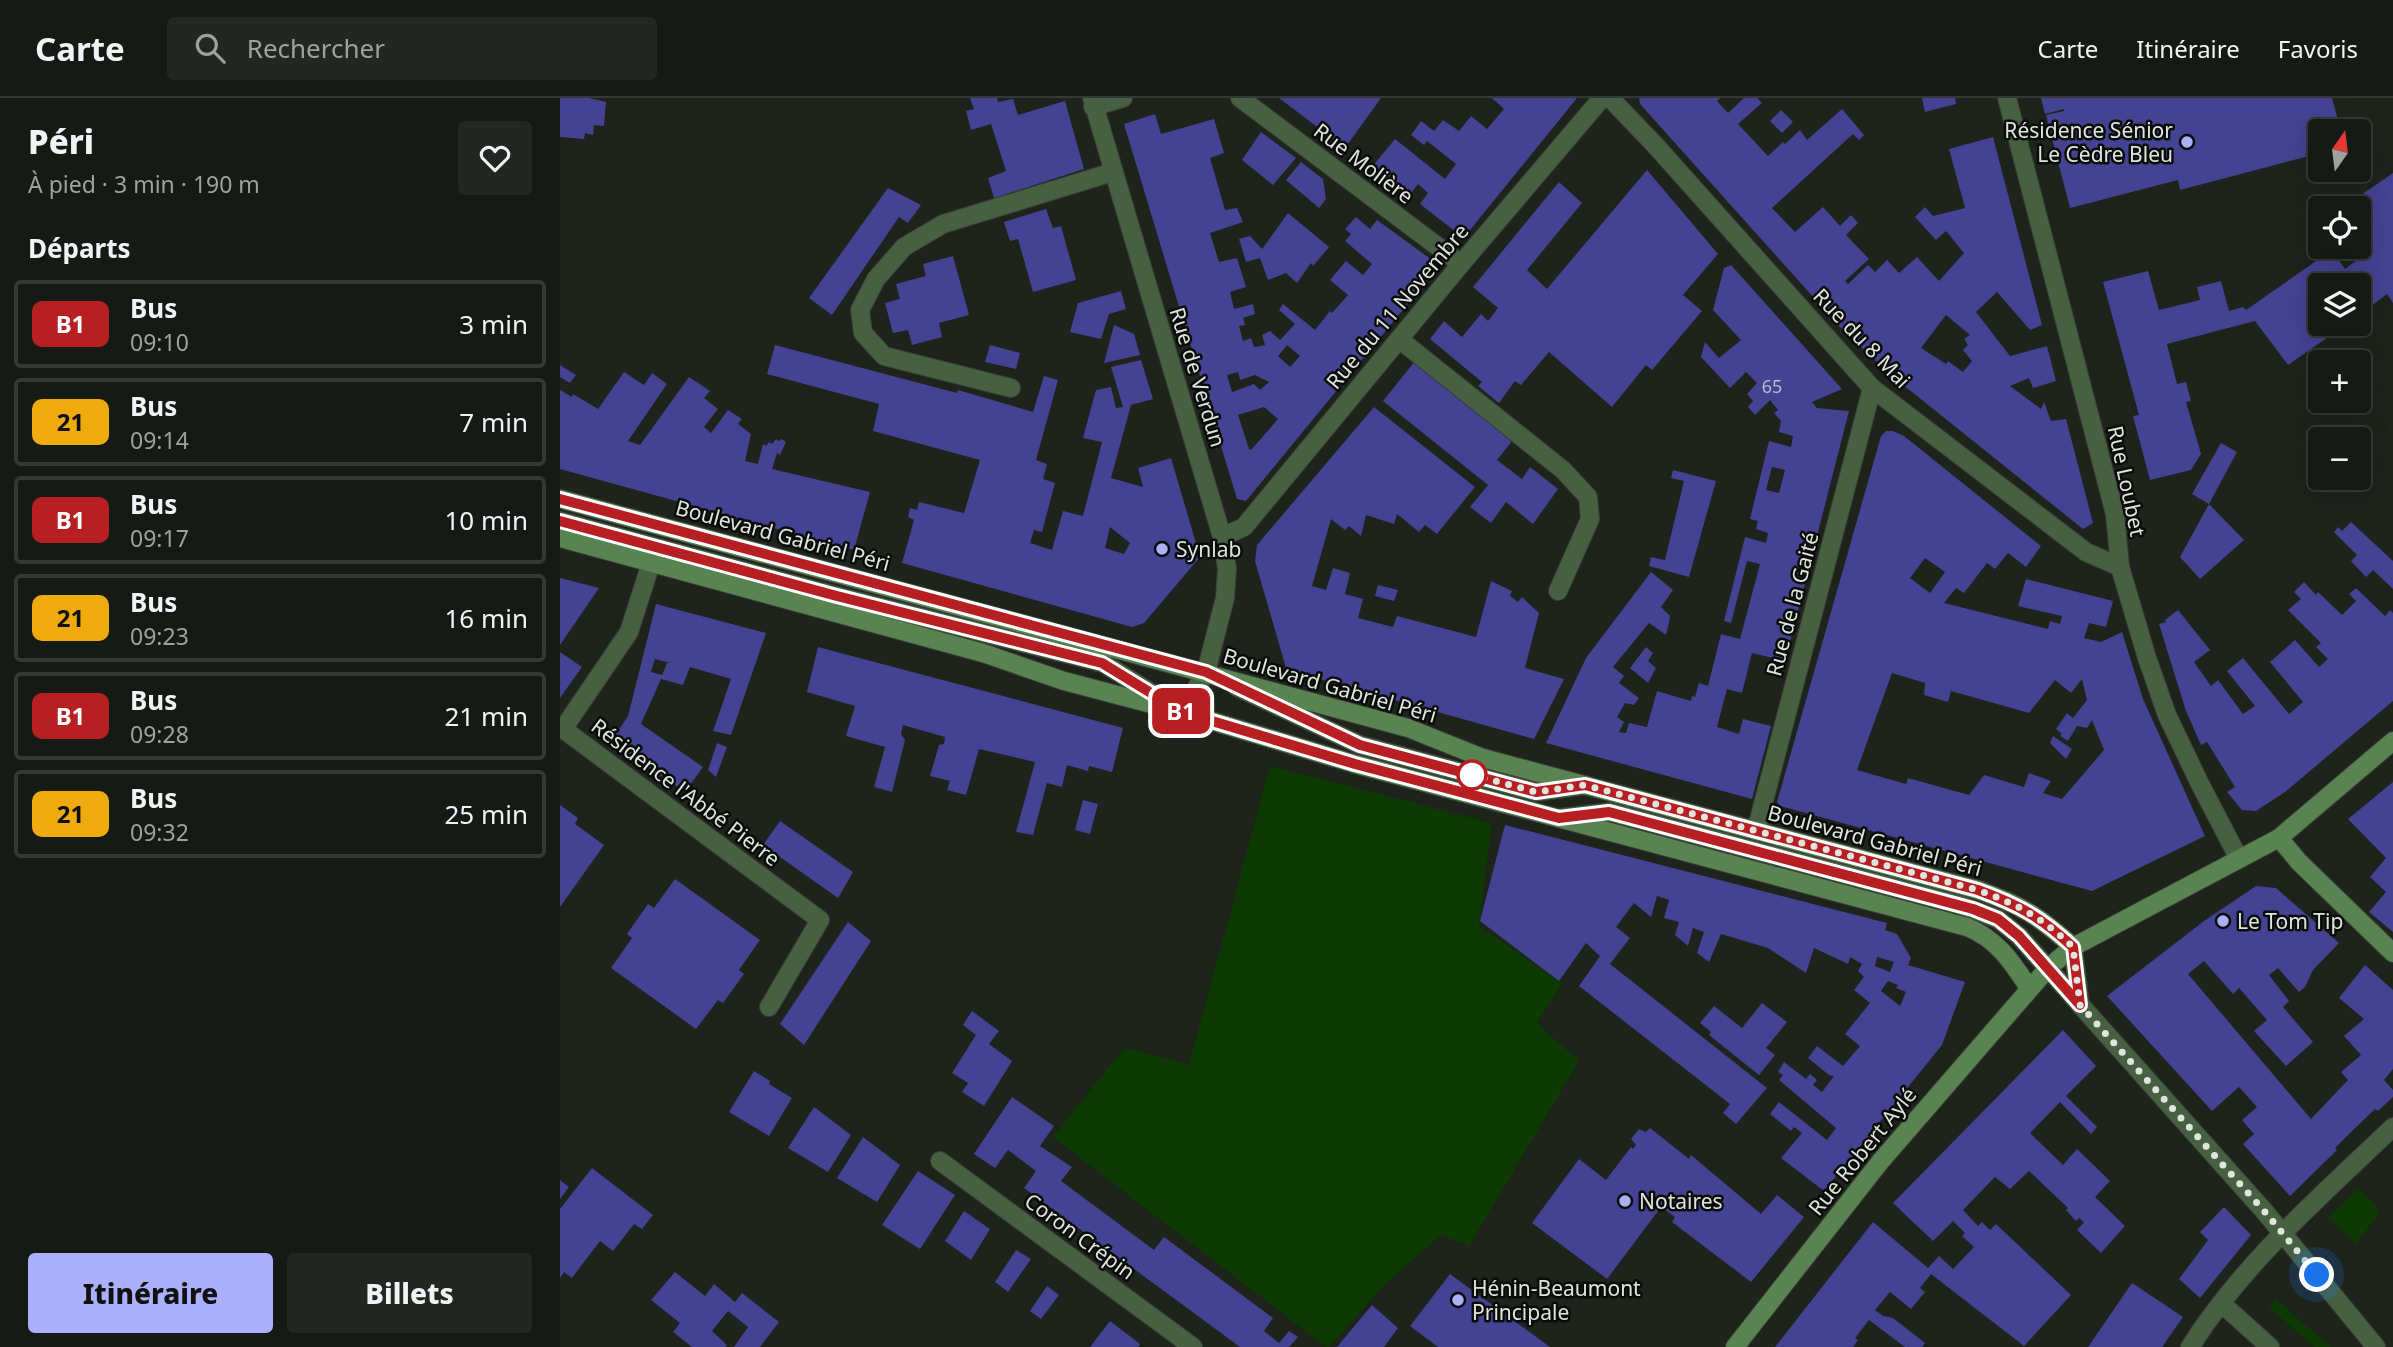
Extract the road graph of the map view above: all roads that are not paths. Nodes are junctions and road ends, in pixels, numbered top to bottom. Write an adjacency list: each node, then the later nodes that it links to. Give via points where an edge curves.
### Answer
1 (1123, 98): 6 (street)
2 (1240, 98): 8 (street, Rue Molière)
3 (1602, 98): 8 (street, Rue du 11 Novembre)
4 (1609, 98): 11 (street, Rue du 8 Mai)
5 (2007, 98): 17 (street, Rue Loubet, via 2115,514)
6 (1093, 102): 7 (street, Rue de Verdun)
7 (1113, 172): 10 (street, via 943,224 904,247 876,279 860,310 863,334 884,356); 14 (street, Rue de Verdun)
8 (1461, 264): 9 (street, Rue du 11 Novembre)
9 (1399, 339): 14 (street, Rue du 11 Novembre, via 1244,527); 18 (street, via 1563,470 1588,496 1590,519)
10 (1011, 388)
11 (1872, 388): 17 (street, Rue du 8 Mai, via 2086,552); 24 (street, Rue de la Gaité)
12 (560, 499): 19 (main road, Boulevard Gabriel Péri)
13 (560, 521): 20 (street, via 1102,663)
14 (1222, 537): 19 (street, Rue de Verdun, via 1225,598)
15 (560, 538): 16 (main road)
16 (651, 563): 20 (main road); 32 (street, Résidence l'Abbé Pierre, via 629,632 563,729 820,920)
17 (2120, 567): 26 (street, Rue Loubet, via 2167,715)
18 (1558, 591)
19 (1206, 672): 20 (street, Rue de Verdun); 22 (main road, Boulevard Gabriel Péri, via 1408,728 1483,758); 22 (street, via 1360,745 1536,792)
20 (1182, 712): 23 (main road)
21 (2393, 741): 25 (main road, Rue Robert Aylé)
22 (1585, 785): 24 (main road, Boulevard Gabriel Péri)
23 (1559, 818): 29 (street, via 1609,812 1973,909 1998,919); 30 (main road, via 1967,927 1996,943)
24 (1756, 831): 27 (main road, Boulevard Gabriel Péri, via 2014,903 2047,923)
25 (2279, 838): 26 (main road, Rue Robert Aylé); 28 (main road)
26 (2239, 859): 27 (main road, Rue Robert Aylé)
27 (2073, 947): 29 (main road, Rue Robert Aylé); 31 (street)
28 (2393, 953)
29 (2048, 968): 30 (main road, Rue Robert Aylé); 31 (street)
30 (2029, 988): 38 (main road, Rue Robert Aylé, via 1880,1161)
31 (2080, 1005): 35 (street)
32 (769, 1007)
33 (2393, 1127): 35 (street)
34 (940, 1161): 37 (street, Coron Crépin)
35 (2282, 1233): 36 (street); 41 (street)
36 (2221, 1303): 39 (street); 40 (street)
37 (1193, 1347)
38 (1735, 1347)
39 (2190, 1347)
40 (2270, 1347)
41 (2376, 1347)

